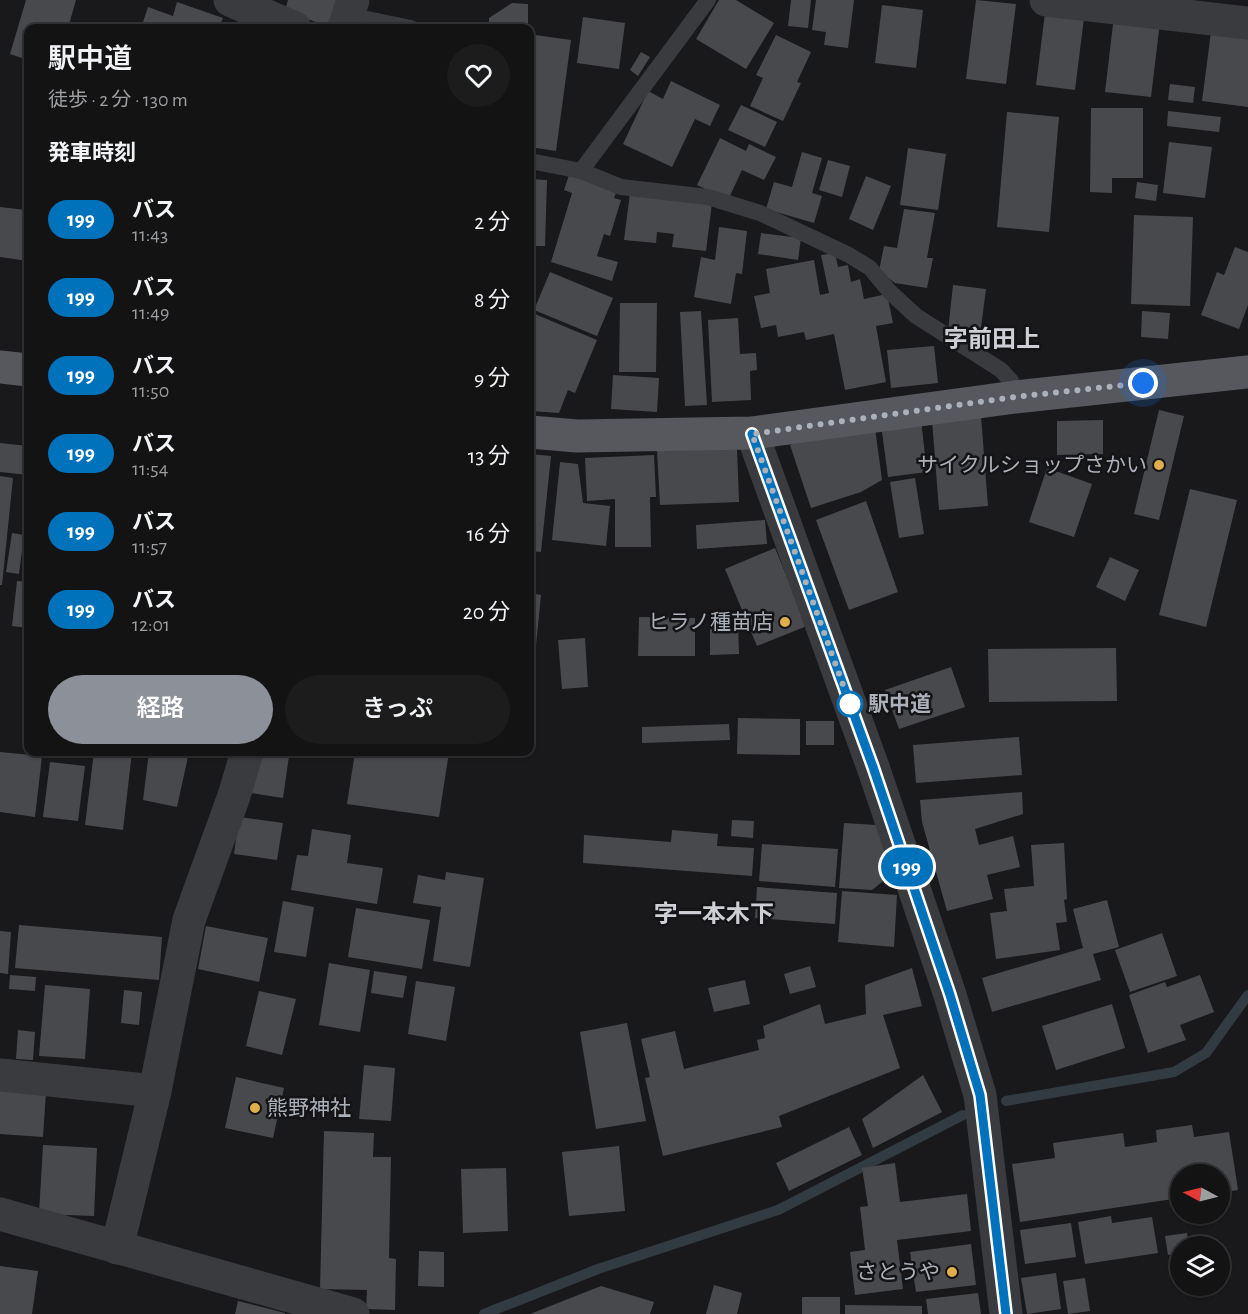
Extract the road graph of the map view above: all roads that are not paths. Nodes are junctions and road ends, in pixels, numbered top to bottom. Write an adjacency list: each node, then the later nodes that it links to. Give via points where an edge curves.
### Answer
1 (230, 0): 6 (street)
2 (708, 0): 9 (lane)
3 (1046, 0): 5 (street)
4 (348, 15): 7 (lane)
5 (1248, 23)
6 (286, 24)
7 (392, 24)
8 (534, 162): 9 (lane)
9 (581, 171): 13 (lane, via 621,187 708,198 760,213 849,255 870,268 916,316 1001,370 1011,381)
10 (0, 367): 11 (main road)
11 (24, 370)
12 (1248, 372): 13 (main road)
13 (1015, 397): 15 (main road)
14 (534, 432): 15 (main road, via 577,436)
15 (752, 434): 22 (street, via 873,767 980,1095)
16 (246, 756): 18 (street, via 189,920)
17 (0, 1075): 18 (street)
18 (155, 1091): 20 (street)
19 (0, 1214): 20 (street)
20 (117, 1248): 21 (street)
21 (353, 1314)
22 (1006, 1314)

